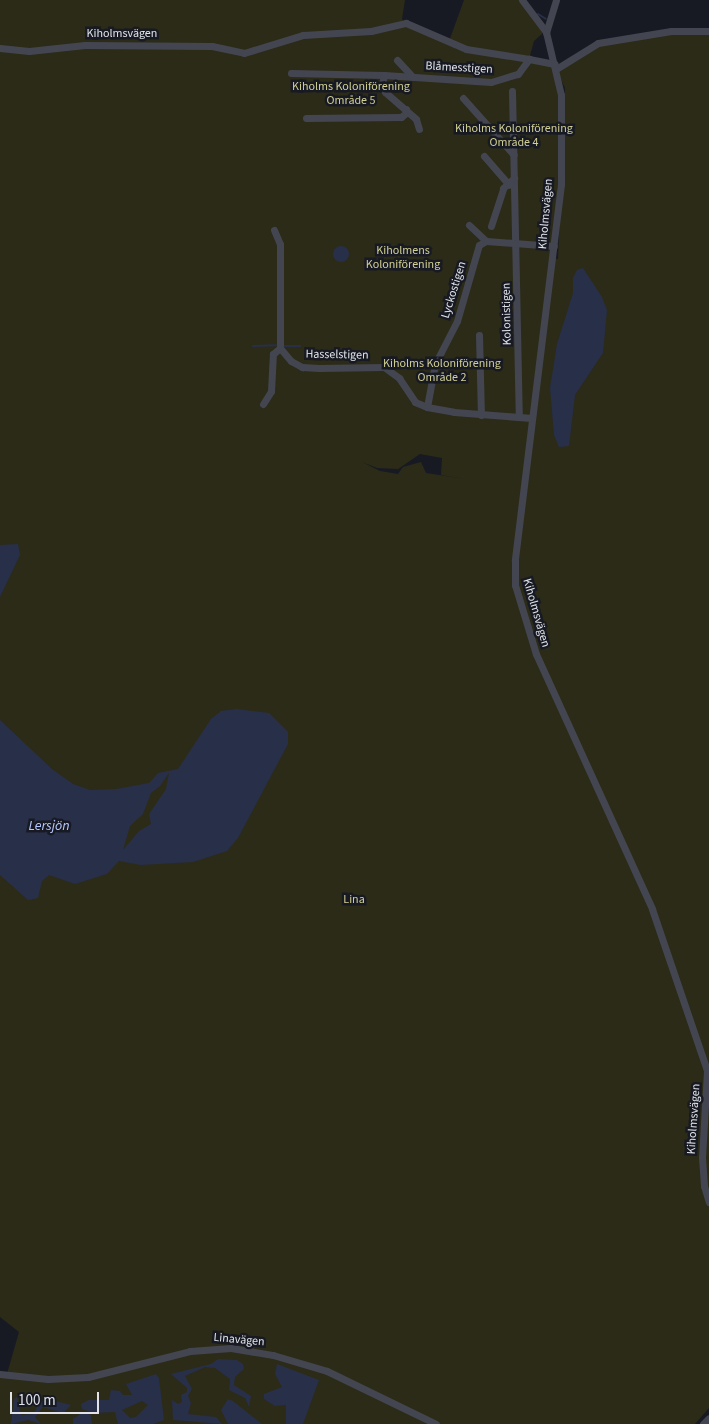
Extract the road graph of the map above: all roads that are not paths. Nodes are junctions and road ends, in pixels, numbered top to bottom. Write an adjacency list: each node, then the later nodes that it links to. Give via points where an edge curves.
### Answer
1 (522, 0): 4 (street)
2 (557, 1): 4 (street)
3 (709, 31): 8 (street, via 670,31 603,42)
4 (546, 32): 8 (street, Kiholmsvägen)
5 (0, 48): 6 (street, Kiholmsvägen, via 28,51 84,45 212,46 244,53 303,35 370,31 406,23 466,49)
6 (528, 59): 8 (street); 11 (street, Blåmesstigen, via 518,74 503,81)
7 (397, 60): 11 (street, Blåmesstigen)
8 (556, 66): 27 (street, Kiholmsvägen, via 561,95 561,174)
9 (291, 73): 10 (street, Blåmesstigen)
10 (384, 75): 11 (street, Blåmesstigen); 14 (street, via 382,84 385,92)
11 (412, 77)
12 (512, 92): 17 (street, Kolonistigen)
13 (463, 98): 17 (street)
14 (406, 109): 15 (street, via 404,116 400,117); 16 (street)
15 (306, 118)
16 (419, 129)
17 (514, 155): 19 (street, Kolonistigen)
18 (484, 156): 20 (street)
19 (514, 178): 20 (street); 21 (street, Kolonistigen)
20 (507, 182): 21 (street); 23 (street)
21 (515, 191): 26 (street, Kolonistigen)
22 (469, 225): 25 (street)
23 (491, 226)
24 (274, 230): 29 (street, via 280,244)
25 (486, 241): 26 (street); 31 (street, Lyckostigen, via 479,245 457,321 435,364)
26 (516, 242): 27 (street); 33 (street, Kolonistigen)
27 (554, 246): 34 (street, Kiholmsvägen)
28 (479, 336): 32 (street)
29 (280, 348): 30 (street, via 273,354 271,391); 31 (street, Hasselstigen, via 302,367 384,367 399,378 415,402)
30 (263, 404)
31 (427, 406): 32 (street, Hasselstigen)
32 (481, 415): 33 (street, Hasselstigen)
33 (520, 416): 34 (street, Hasselstigen)
34 (532, 418): 35 (street, Kiholmsvägen, via 514,560 515,585 536,654 652,909 702,1054 708,1089 702,1157)
35 (709, 1202)
36 (0, 1374): 38 (street, Linavägen, via 48,1379 81,1378 197,1350 244,1350 300,1361 327,1371)
37 (709, 1418): 39 (street)
38 (436, 1424)
39 (703, 1424)

